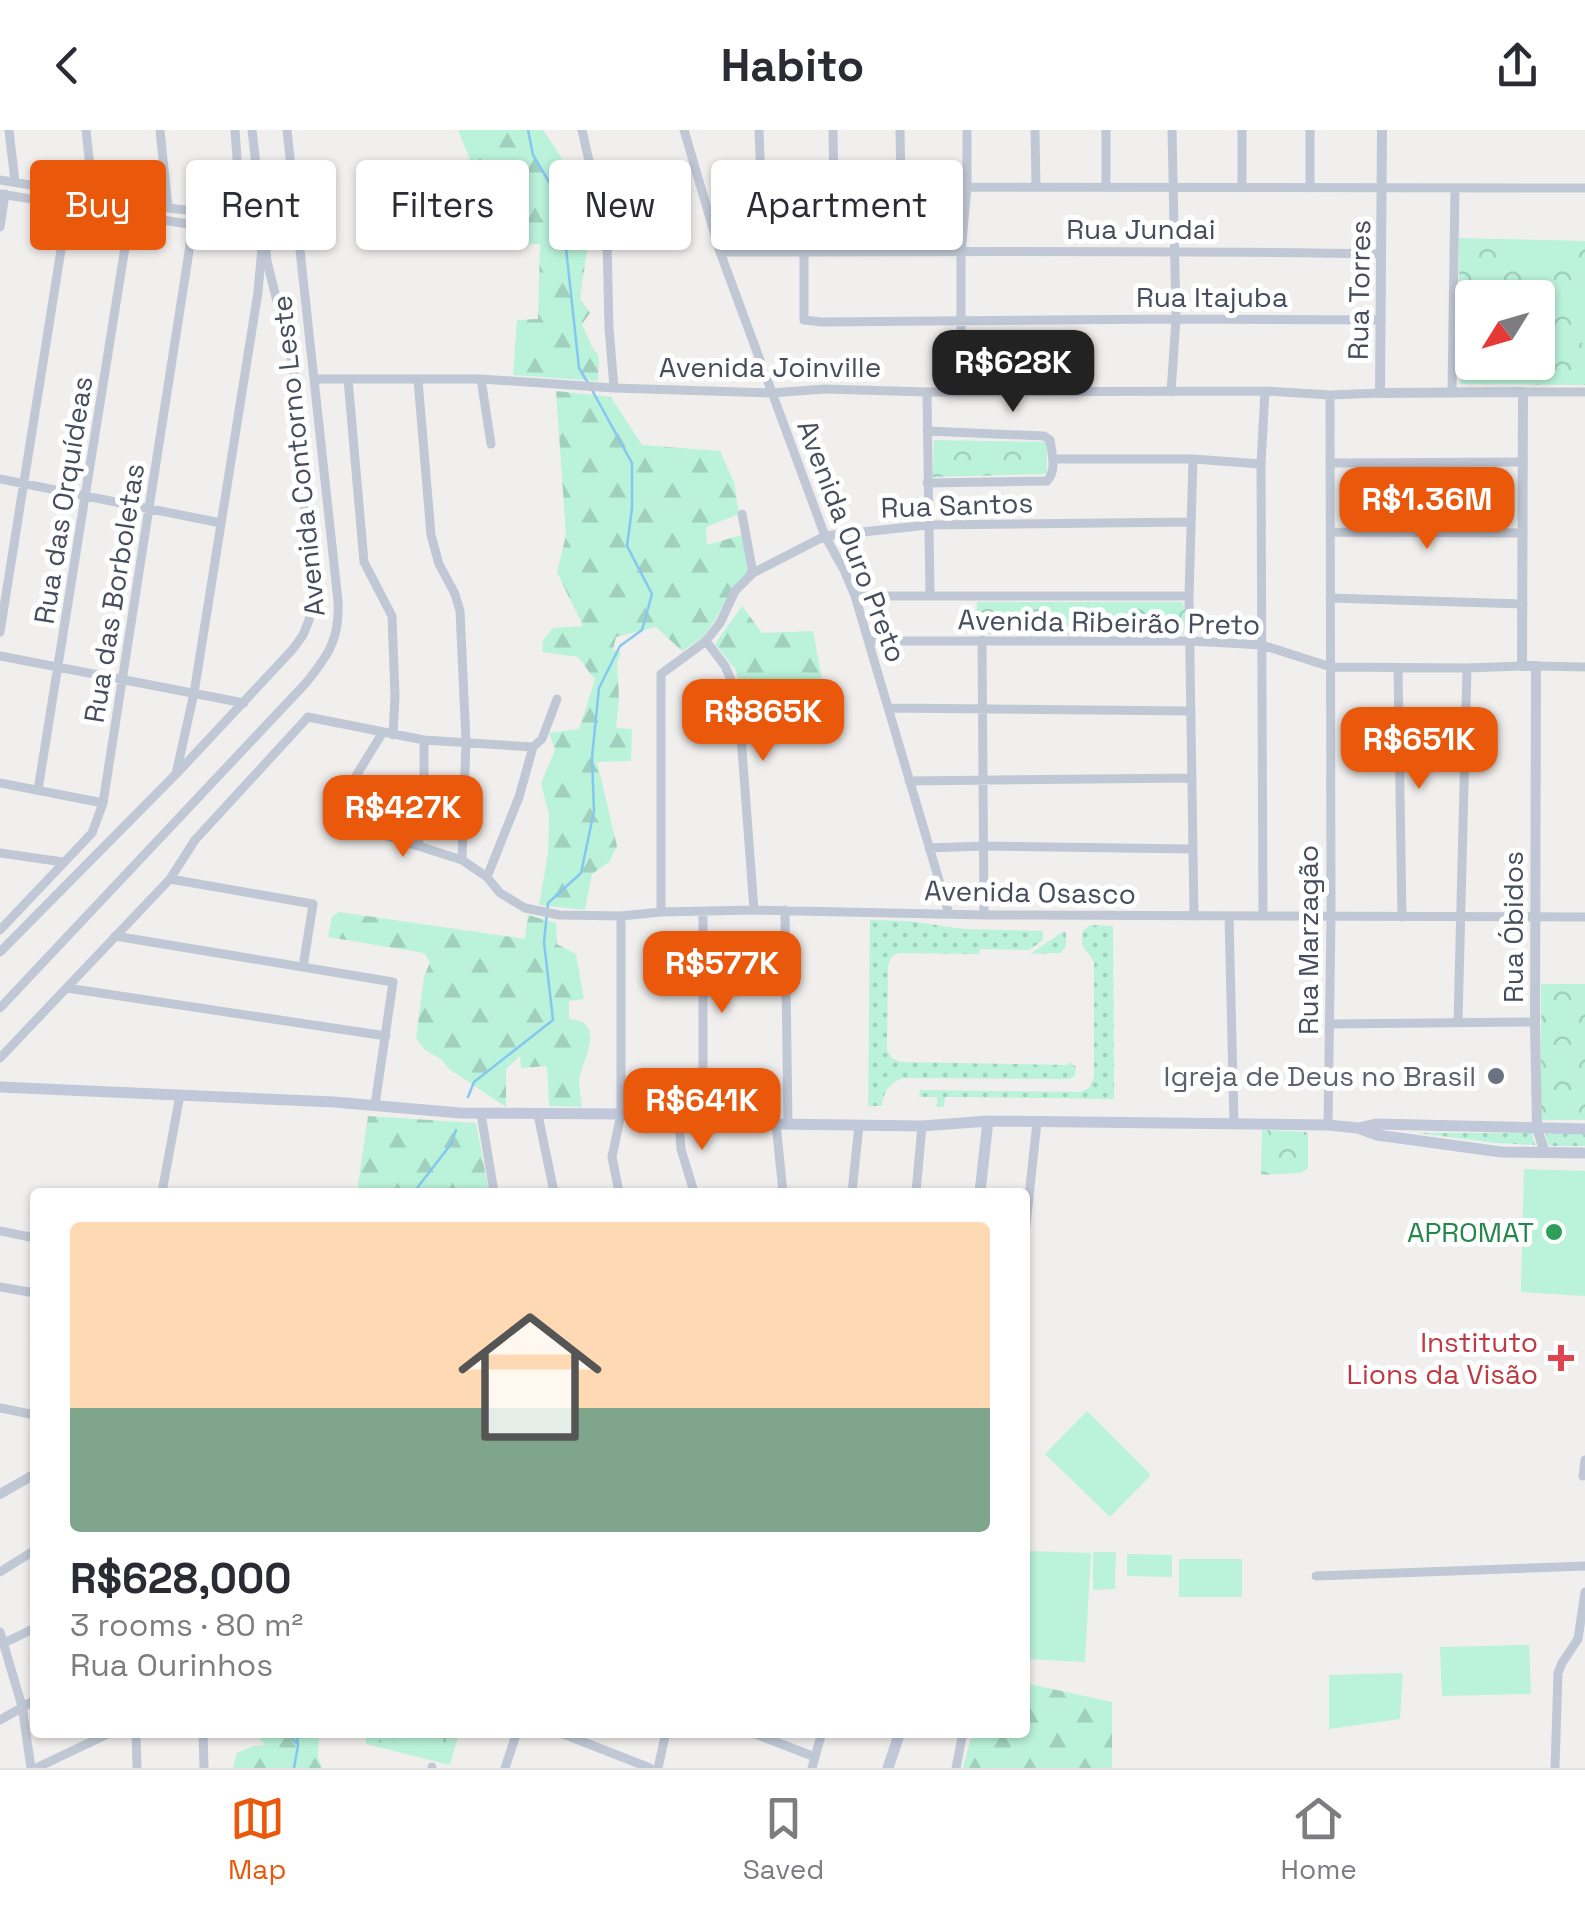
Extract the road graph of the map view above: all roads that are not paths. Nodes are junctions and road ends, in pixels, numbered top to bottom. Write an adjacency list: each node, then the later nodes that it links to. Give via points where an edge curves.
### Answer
1 (10, 130): 25 (street)
2 (86, 130): 19 (street)
3 (160, 130): 39 (street)
4 (235, 130): 39 (street, via 242,216)
5 (252, 130): 20 (street, Avenida Contorno Leste)
6 (287, 130): 54 (street, Avenida Contorno Leste)
7 (582, 130): 58 (street, via 607,242)
8 (684, 130): 47 (street, Avenida Ouro Preto)
9 (759, 130): 21 (street)
10 (833, 130): 22 (street)
11 (900, 130): 23 (street)
12 (968, 130): 28 (street)
13 (1035, 130): 29 (street)
14 (1106, 130): 30 (street)
15 (1172, 130): 31 (street)
16 (1242, 130): 32 (street)
17 (1310, 130): 33 (street)
18 (1382, 130): 34 (street, Rua Torres)
19 (90, 160)
20 (255, 160)
21 (760, 160)
22 (834, 160)
23 (900, 160)
24 (0, 180): 25 (street)
25 (15, 182): 26 (street)
26 (30, 185)
27 (963, 187): 28 (street)
28 (967, 187): 29 (street); 49 (street)
29 (1036, 187): 30 (street)
30 (1106, 187): 31 (street)
31 (1173, 187): 32 (street); 46 (street)
32 (1242, 187): 33 (street)
33 (1310, 188): 34 (street)
34 (1383, 188): 35 (street); 50 (street, Rua Torres)
35 (1455, 188): 36 (street); 59 (street)
36 (1585, 188)
37 (3, 194): 38 (street); 40 (street)
38 (30, 199)
39 (168, 208)
40 (0, 227)
41 (61, 250): 77 (street)
42 (125, 250): 79 (street, Rua das Orquídeas)
43 (189, 250): 80 (street, Rua das Borboletas)
44 (262, 250): 83 (street)
45 (266, 250): 111 (street, Avenida Contorno Leste, via 293,366 312,600 302,635)
46 (1175, 250): 49 (street, Rua Jundai); 50 (street, Rua Jundai); 51 (street)
47 (720, 252): 48 (street, Rua Jundai); 66 (street, Avenida Ouro Preto)
48 (804, 252): 49 (street, Rua Jundai); 53 (street, Rua Itajuba, via 804,320)
49 (961, 254): 53 (street)
50 (1382, 254): 52 (street, Rua Torres)
51 (1176, 319): 52 (street, Rua Itajuba); 53 (street, Rua Itajuba); 62 (street)
52 (1381, 320): 67 (street, Rua Torres)
53 (962, 321): 60 (street)
54 (314, 379): 55 (street, Avenida Joinville); 157 (street, Avenida Contorno Leste, via 338,601 334,642 292,698)
55 (348, 379): 57 (street, Avenida Joinville); 115 (street, via 364,562 392,616 395,696)
56 (481, 379): 57 (street, Avenida Joinville); 58 (street, Avenida Joinville); 70 (street)
57 (418, 380): 117 (street, via 431,534 460,611)
58 (614, 388): 66 (street, Avenida Joinville)
59 (1452, 390): 64 (street, Avenida Joinville); 67 (street, Avenida Joinville)
60 (961, 391): 61 (street, Avenida Joinville); 62 (street, Avenida Joinville)
61 (927, 392): 66 (street, Avenida Joinville); 69 (street)
62 (1171, 392): 63 (street, Avenida Joinville)
63 (1265, 392): 68 (street, Avenida Joinville); 75 (street)
64 (1522, 392): 65 (street, Avenida Joinville); 73 (street)
65 (1585, 392)
66 (771, 393): 87 (street, Avenida Ouro Preto)
67 (1380, 393): 68 (street, Avenida Joinville)
68 (1330, 395): 74 (street, Rua Marzagão)
69 (927, 432): 71 (street, via 1044,436); 78 (street)
70 (491, 444)
71 (1053, 459): 72 (street); 78 (street, via 1048,482)
72 (1193, 459): 75 (street); 82 (street)
73 (1523, 462): 74 (street); 86 (street)
74 (1330, 463): 85 (street, Rua Marzagão)
75 (1260, 464): 99 (street)
76 (0, 478): 77 (street)
77 (26, 483): 79 (street); 94 (street)
78 (928, 483): 84 (street)
79 (86, 495): 80 (street); 103 (street, Rua das Orquídeas)
80 (150, 507): 83 (street); 108 (street, Rua das Borboletas)
81 (742, 514): 88 (street)
82 (1190, 522): 84 (street, Rua Santos); 91 (street)
83 (221, 523): 109 (street)
84 (928, 526): 87 (street, Rua Santos); 89 (street)
85 (1331, 532): 86 (street); 92 (street, Rua Marzagão)
86 (1523, 532): 93 (street)
87 (824, 536): 88 (street, Rua Santos); 90 (street, Avenida Ouro Preto)
88 (752, 574): 95 (street, Rua Santos)
89 (930, 595): 90 (street); 91 (street)
90 (855, 596): 97 (street, Avenida Ouro Preto)
91 (1189, 596): 98 (street)
92 (1330, 598): 93 (street); 104 (street, Rua Marzagão)
93 (1523, 604): 101 (street)
94 (0, 632)
95 (706, 640): 135 (street, via 738,696); 137 (street, Rua Santos, via 660,674)
96 (982, 640): 97 (street, Avenida Ribeirão Preto); 98 (street, Avenida Ribeirão Preto); 113 (street)
97 (869, 641): 112 (street, Avenida Ouro Preto)
98 (1191, 641): 99 (street, Avenida Ribeirão Preto); 114 (street)
99 (1262, 645): 104 (street, Avenida Ribeirão Preto); 146 (street)
100 (0, 656): 103 (street)
101 (1522, 666): 102 (street, Avenida Ribeirão Preto); 107 (street, Avenida Ribeirão Preto)
102 (1536, 666): 105 (street, Avenida Ribeirão Preto); 150 (street, Rua Óbidos)
103 (59, 667): 108 (street); 124 (street, Rua das Orquídeas)
104 (1331, 667): 106 (street, Avenida Ribeirão Preto); 147 (street, Rua Marzagão)
105 (1585, 667)
106 (1398, 668): 107 (street, Avenida Ribeirão Preto); 148 (street)
107 (1468, 668): 149 (street)
108 (124, 680): 109 (street); 125 (street, Rua das Borboletas)
109 (194, 693): 111 (street); 119 (street)
110 (557, 699): 118 (street)
111 (244, 703): 119 (street, Avenida Contorno Leste)
112 (889, 708): 113 (street); 122 (street, Avenida Ouro Preto)
113 (982, 710): 114 (street); 121 (street)
114 (1192, 712): 120 (street)
115 (388, 733): 116 (street); 126 (street, Avenida Osasco, via 330,818); 134 (street, via 308,717 195,840)
116 (424, 740): 117 (street); 126 (street)
117 (466, 741): 118 (street); 131 (street)
118 (533, 747): 133 (street)
119 (176, 774): 154 (street, Avenida Contorno Leste)
120 (1192, 778): 121 (street); 129 (street)
121 (983, 779): 122 (street); 127 (street)
122 (909, 781): 128 (street, Avenida Ouro Preto)
123 (0, 782): 124 (street)
124 (38, 790): 125 (street)
125 (103, 803): 132 (street, Rua das Borboletas, via 92,833)
126 (418, 845): 131 (street, Avenida Osasco)
127 (984, 846): 128 (street); 129 (street); 141 (street)
128 (929, 848): 140 (street, Avenida Ouro Preto)
129 (1192, 850): 144 (street)
130 (0, 853): 132 (street)
131 (462, 860): 133 (street, Avenida Osasco)
132 (63, 862): 142 (street, Rua das Borboletas)
133 (487, 877): 143 (street, Avenida Osasco, via 525,908)
134 (170, 879): 153 (street); 155 (street, via 313,904)
135 (754, 910): 136 (street, Avenida Osasco); 138 (street, Avenida Osasco)
136 (785, 910): 140 (street, Avenida Osasco); 173 (street)
137 (661, 912): 138 (street, Avenida Osasco); 143 (street, Avenida Osasco)
138 (703, 912): 170 (street)
139 (0, 914): 142 (street)
140 (949, 914): 141 (street, Avenida Osasco)
141 (984, 914): 144 (street, Avenida Osasco)
142 (12, 916): 152 (street, Rua das Borboletas)
143 (622, 916): 168 (street)
144 (1194, 916): 145 (street, Avenida Osasco)
145 (1230, 916): 146 (street, Avenida Osasco); 174 (street)
146 (1263, 916): 147 (street, Avenida Osasco)
147 (1331, 917): 148 (street, Avenida Osasco); 160 (street, Rua Marzagão)
148 (1402, 917): 149 (street, Avenida Osasco)
149 (1462, 917): 150 (street, Avenida Osasco); 158 (street)
150 (1536, 918): 151 (street, Avenida Osasco); 159 (street, Rua Óbidos)
151 (1585, 918)
152 (0, 930)
153 (115, 936): 155 (street); 156 (street)
154 (0, 952)
155 (303, 968): 161 (street, via 394,982)
156 (67, 988): 161 (street); 162 (street)
157 (0, 1008)
158 (1458, 1022): 159 (street); 160 (street)
159 (1535, 1022): 180 (street, Rua Óbidos)
160 (1330, 1024): 176 (street, Rua Marzagão)
161 (386, 1036): 165 (street)
162 (0, 1058)
163 (0, 1086): 164 (main road)
164 (180, 1096): 165 (main road); 185 (street)
165 (374, 1105): 166 (main road)
166 (482, 1114): 167 (main road); 186 (street)
167 (538, 1114): 168 (main road); 187 (street)
168 (622, 1114): 169 (main road); 188 (street, via 612,1157)
169 (680, 1120): 170 (main road); 189 (street)
170 (702, 1120): 173 (main road)
171 (988, 1121): 172 (main road); 178 (main road); 193 (main road)
172 (1037, 1122): 174 (main road); 194 (street)
173 (782, 1124): 175 (main road); 190 (street)
174 (1234, 1124): 176 (main road)
175 (859, 1125): 178 (main road); 191 (street)
176 (1328, 1125): 179 (main road)
177 (1458, 1125): 179 (main road); 180 (main road); 182 (main road)
178 (922, 1126): 192 (street)
179 (1358, 1128): 182 (main road)
180 (1538, 1128): 181 (main road); 183 (street, Rua Óbidos)
181 (1585, 1129)
182 (1449, 1144): 183 (main road)
183 (1545, 1153): 184 (main road)
184 (1585, 1153)
185 (163, 1188)
186 (493, 1188)
187 (553, 1188)
188 (618, 1188)
189 (693, 1188)
190 (783, 1188)
191 (852, 1188)
192 (916, 1188)
193 (980, 1188)
194 (1030, 1188)
195 (0, 1231): 196 (street)
196 (30, 1237)
197 (0, 1287): 198 (street)
198 (30, 1292)
199 (0, 1408): 200 (street)
200 (30, 1414)
201 (1585, 1460): 202 (street)
202 (1582, 1476)
203 (30, 1477): 204 (street)
204 (0, 1494)
205 (30, 1553): 207 (street)
206 (1585, 1566): 208 (street)
207 (0, 1572)
208 (1316, 1576)
209 (1585, 1592): 235 (street, via 1578,1639 1558,1674)
210 (30, 1630): 212 (street)
211 (0, 1632): 212 (street)
212 (2, 1644): 214 (street)
213 (30, 1702): 214 (street)
214 (22, 1706): 215 (street); 227 (street)
215 (0, 1720)
216 (99, 1738): 227 (street)
217 (136, 1738): 228 (street)
218 (203, 1738): 229 (street)
219 (514, 1738): 230 (street)
220 (573, 1738): 231 (street)
221 (665, 1738): 232 (street)
222 (762, 1738): 226 (street)
223 (820, 1738): 226 (street)
224 (898, 1738): 233 (main road)
225 (962, 1738): 234 (street)
226 (813, 1763)
227 (34, 1768)
228 (137, 1768)
229 (204, 1768)
230 (505, 1768)
231 (650, 1768)
232 (658, 1768)
233 (888, 1768)
234 (956, 1768)
235 (1554, 1768)

